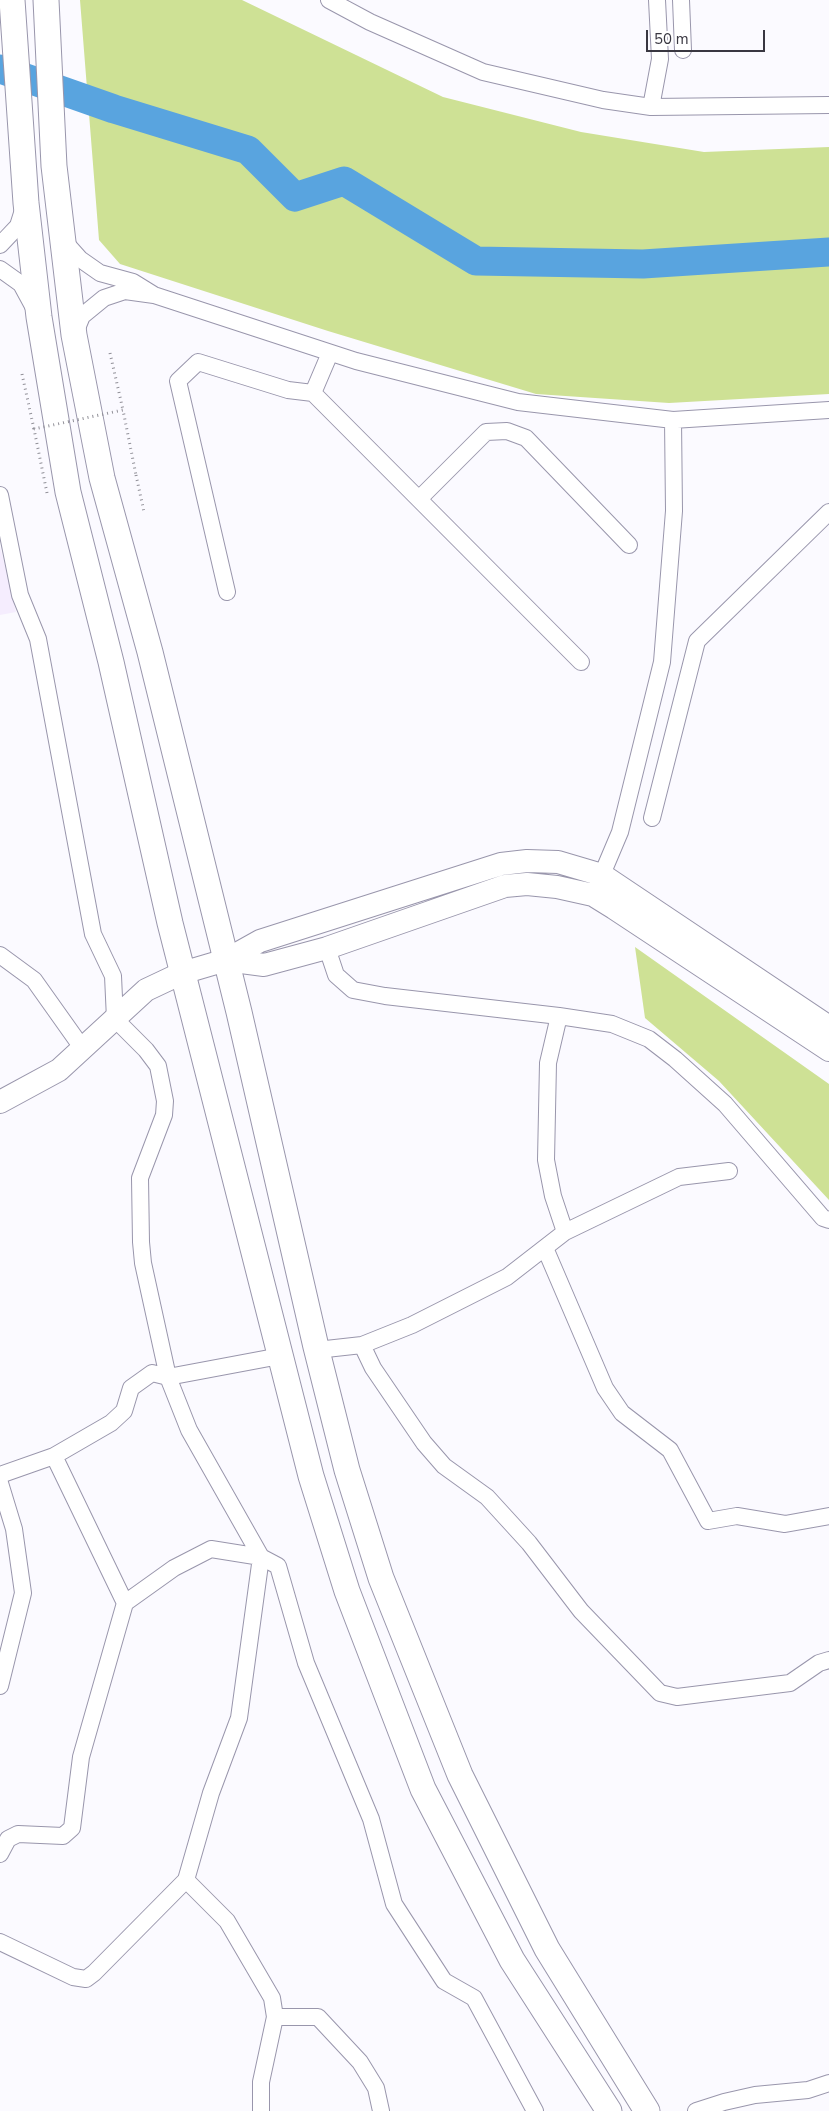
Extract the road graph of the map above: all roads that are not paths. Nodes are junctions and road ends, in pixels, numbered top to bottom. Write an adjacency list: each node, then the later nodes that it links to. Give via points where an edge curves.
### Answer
1 (329, 0): 8 (street, via 370,22 483,72 603,100)
2 (657, 0): 8 (street, via 660,59)
3 (681, 0): 6 (street)
4 (12, 6): 9 (main road)
5 (46, 10): 10 (main road, via 54,166)
6 (684, 50)
7 (829, 104): 8 (street)
8 (651, 107)
9 (26, 203): 11 (street, via 18,226); 14 (main road)
10 (63, 240): 13 (street, via 80,259 100,273 133,282); 15 (main road)
11 (0, 245)
12 (0, 269): 14 (street, via 21,284)
13 (154, 295): 15 (street, via 125,291 104,298 82,316); 16 (street)
14 (39, 317): 31 (main road, via 68,492 111,662)
15 (74, 335): 30 (main road, via 102,478 150,652)
16 (330, 354): 17 (street); 19 (street, via 518,402)
17 (313, 393): 21 (street); 24 (street, via 288,390 198,362 178,381)
18 (829, 410): 19 (street)
19 (674, 420): 27 (street, via 674,511 662,662 620,832)
20 (0, 495): 33 (street, via 20,595 38,639 93,934 113,976)
21 (419, 499): 23 (street, via 486,432 507,431 526,438); 25 (street)
22 (826, 522): 26 (street, via 697,641)
23 (629, 545)
24 (227, 592)
25 (581, 662)
26 (652, 818)
27 (597, 885): 28 (main road, via 506,886); 30 (main road, via 558,862 501,864 260,941); 34 (main road); 36 (main road)
28 (327, 948): 30 (main road, via 264,965); 32 (street, via 336,975 353,990)
29 (0, 955): 35 (street, via 34,980)
30 (226, 960): 31 (main road); 43 (main road)
31 (182, 973): 33 (main road, via 146,990); 44 (main road)
32 (559, 1016): 39 (street, via 612,1024 649,1039 725,1104 823,1218); 40 (street, via 548,1063 546,1160)
33 (116, 1019): 35 (main road); 45 (street, via 158,1066 165,1100 164,1115 140,1178 142,1256)
34 (829, 1027)
35 (83, 1050): 37 (main road, via 59,1070)
36 (829, 1050)
37 (0, 1102)
38 (729, 1172): 40 (street, via 679,1176)
39 (829, 1220)
40 (565, 1232): 41 (street)
41 (545, 1248): 42 (street, via 507,1278 412,1325); 49 (street, via 605,1388 622,1413 670,1450 708,1521 737,1516 785,1524)
42 (362, 1345): 43 (street); 53 (street, via 373,1368 424,1443 444,1466 487,1496 529,1543 581,1611 660,1693 677,1697 790,1682)
43 (317, 1350): 64 (main road, via 347,1470 381,1578 460,1775 547,1949)
44 (280, 1356): 45 (street); 63 (main road, via 311,1476 348,1591 423,1789 512,1960)
45 (168, 1377): 46 (street, via 152,1373 131,1388 124,1411 111,1423); 51 (street, via 189,1430)
46 (54, 1456): 47 (street); 52 (street)
47 (0, 1475)
48 (0, 1483): 50 (street)
49 (829, 1516)
50 (7, 1527): 54 (street, via 22,1593)
51 (261, 1557): 52 (street, via 211,1549 174,1568); 56 (street, via 239,1718 211,1793); 62 (street, via 278,1566 306,1663 371,1820 394,1904 444,1981 474,1998)
52 (125, 1603): 55 (street, via 81,1757 72,1828 63,1836 18,1834 8,1839)
53 (829, 1660)
54 (0, 1686)
55 (0, 1854)
56 (186, 1880): 57 (street, via 86,1979 73,1977); 58 (street, via 227,1921 272,1998)
57 (0, 1942)
58 (275, 2017): 60 (street, via 261,2082); 61 (street, via 318,2017 360,2062 376,2088)
59 (829, 2082): 65 (street, via 808,2090 756,2095)
60 (261, 2111)
61 (381, 2111)
62 (535, 2111)
63 (609, 2111)
64 (648, 2111)
65 (696, 2111)

